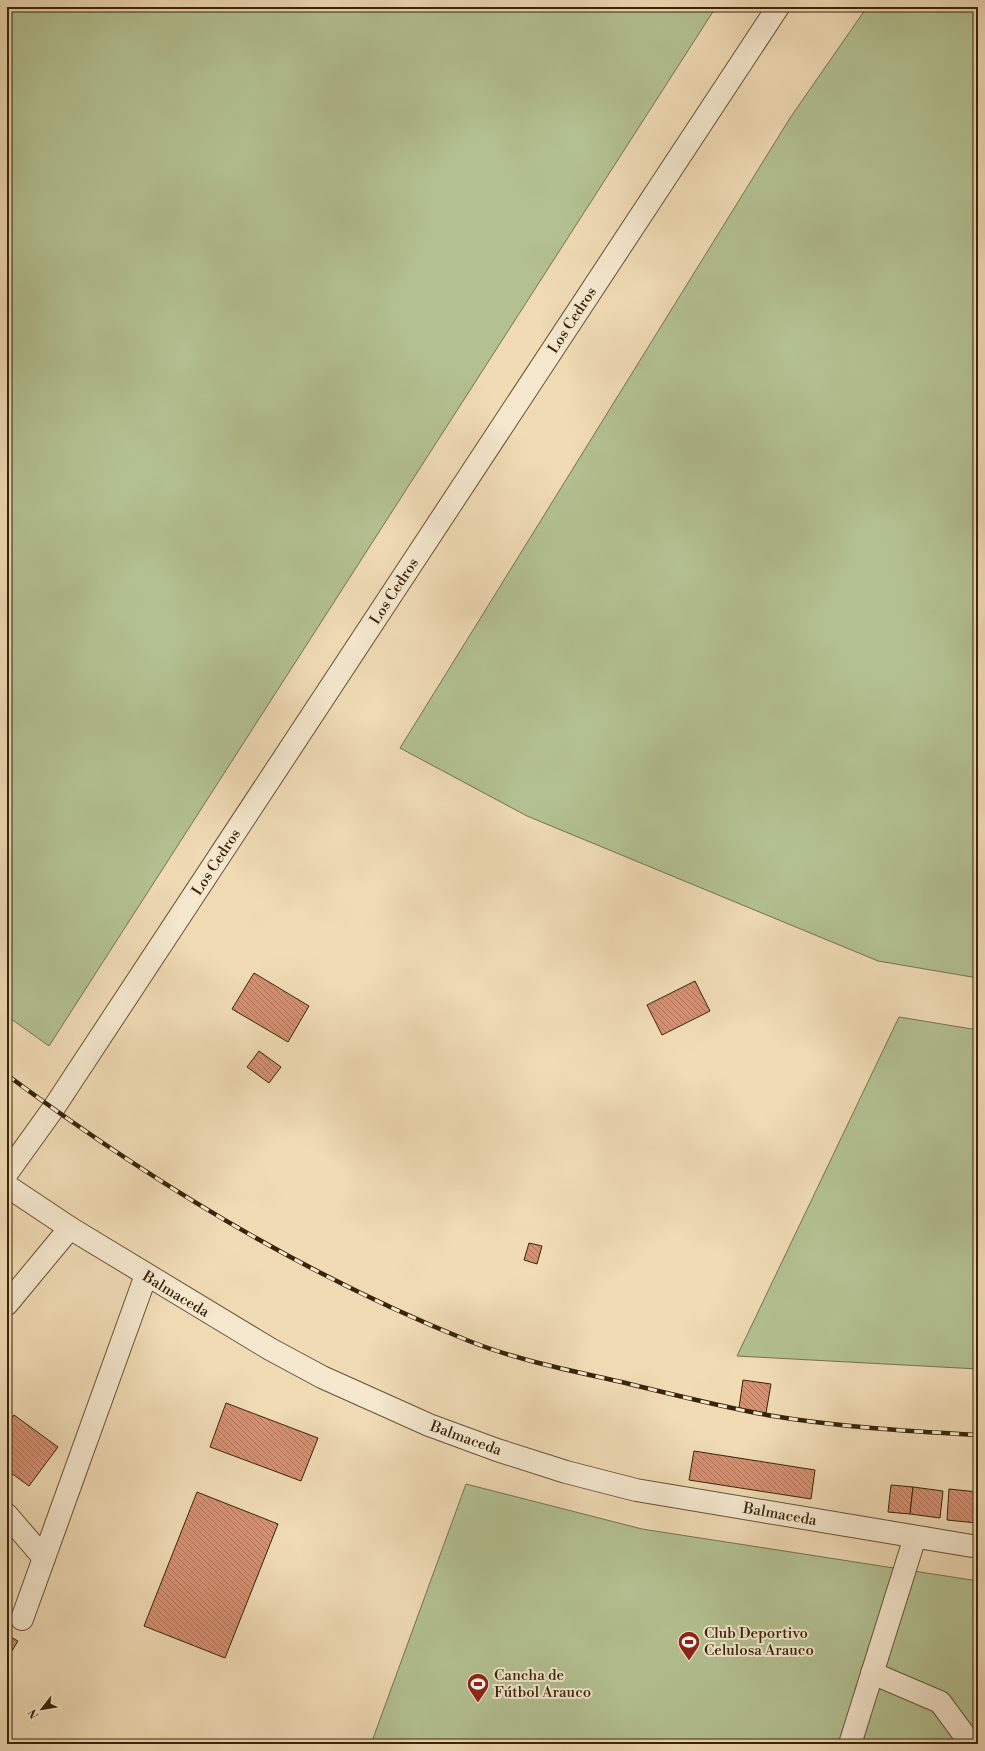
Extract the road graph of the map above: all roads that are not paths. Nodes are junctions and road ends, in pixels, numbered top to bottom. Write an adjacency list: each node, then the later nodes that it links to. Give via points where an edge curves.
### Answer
1 (778, 7): 2 (street, Los Cedros, via 53,1109)
2 (7, 1173)
3 (7, 1186): 4 (street, Balmaceda)
4 (70, 1228): 5 (street, Balmaceda); 6 (street)
5 (146, 1275): 8 (street, Balmaceda, via 322,1377 429,1425 497,1450 566,1472 636,1490); 10 (street)
6 (7, 1304)
7 (7, 1515): 10 (street)
8 (915, 1537): 9 (street, Balmaceda); 12 (street)
9 (978, 1547)
10 (44, 1558): 11 (street)
11 (22, 1619)
12 (872, 1673): 13 (street, via 940,1702); 15 (street)
13 (955, 1723): 14 (street); 16 (street)
14 (978, 1733)
15 (850, 1744)
16 (970, 1744)

